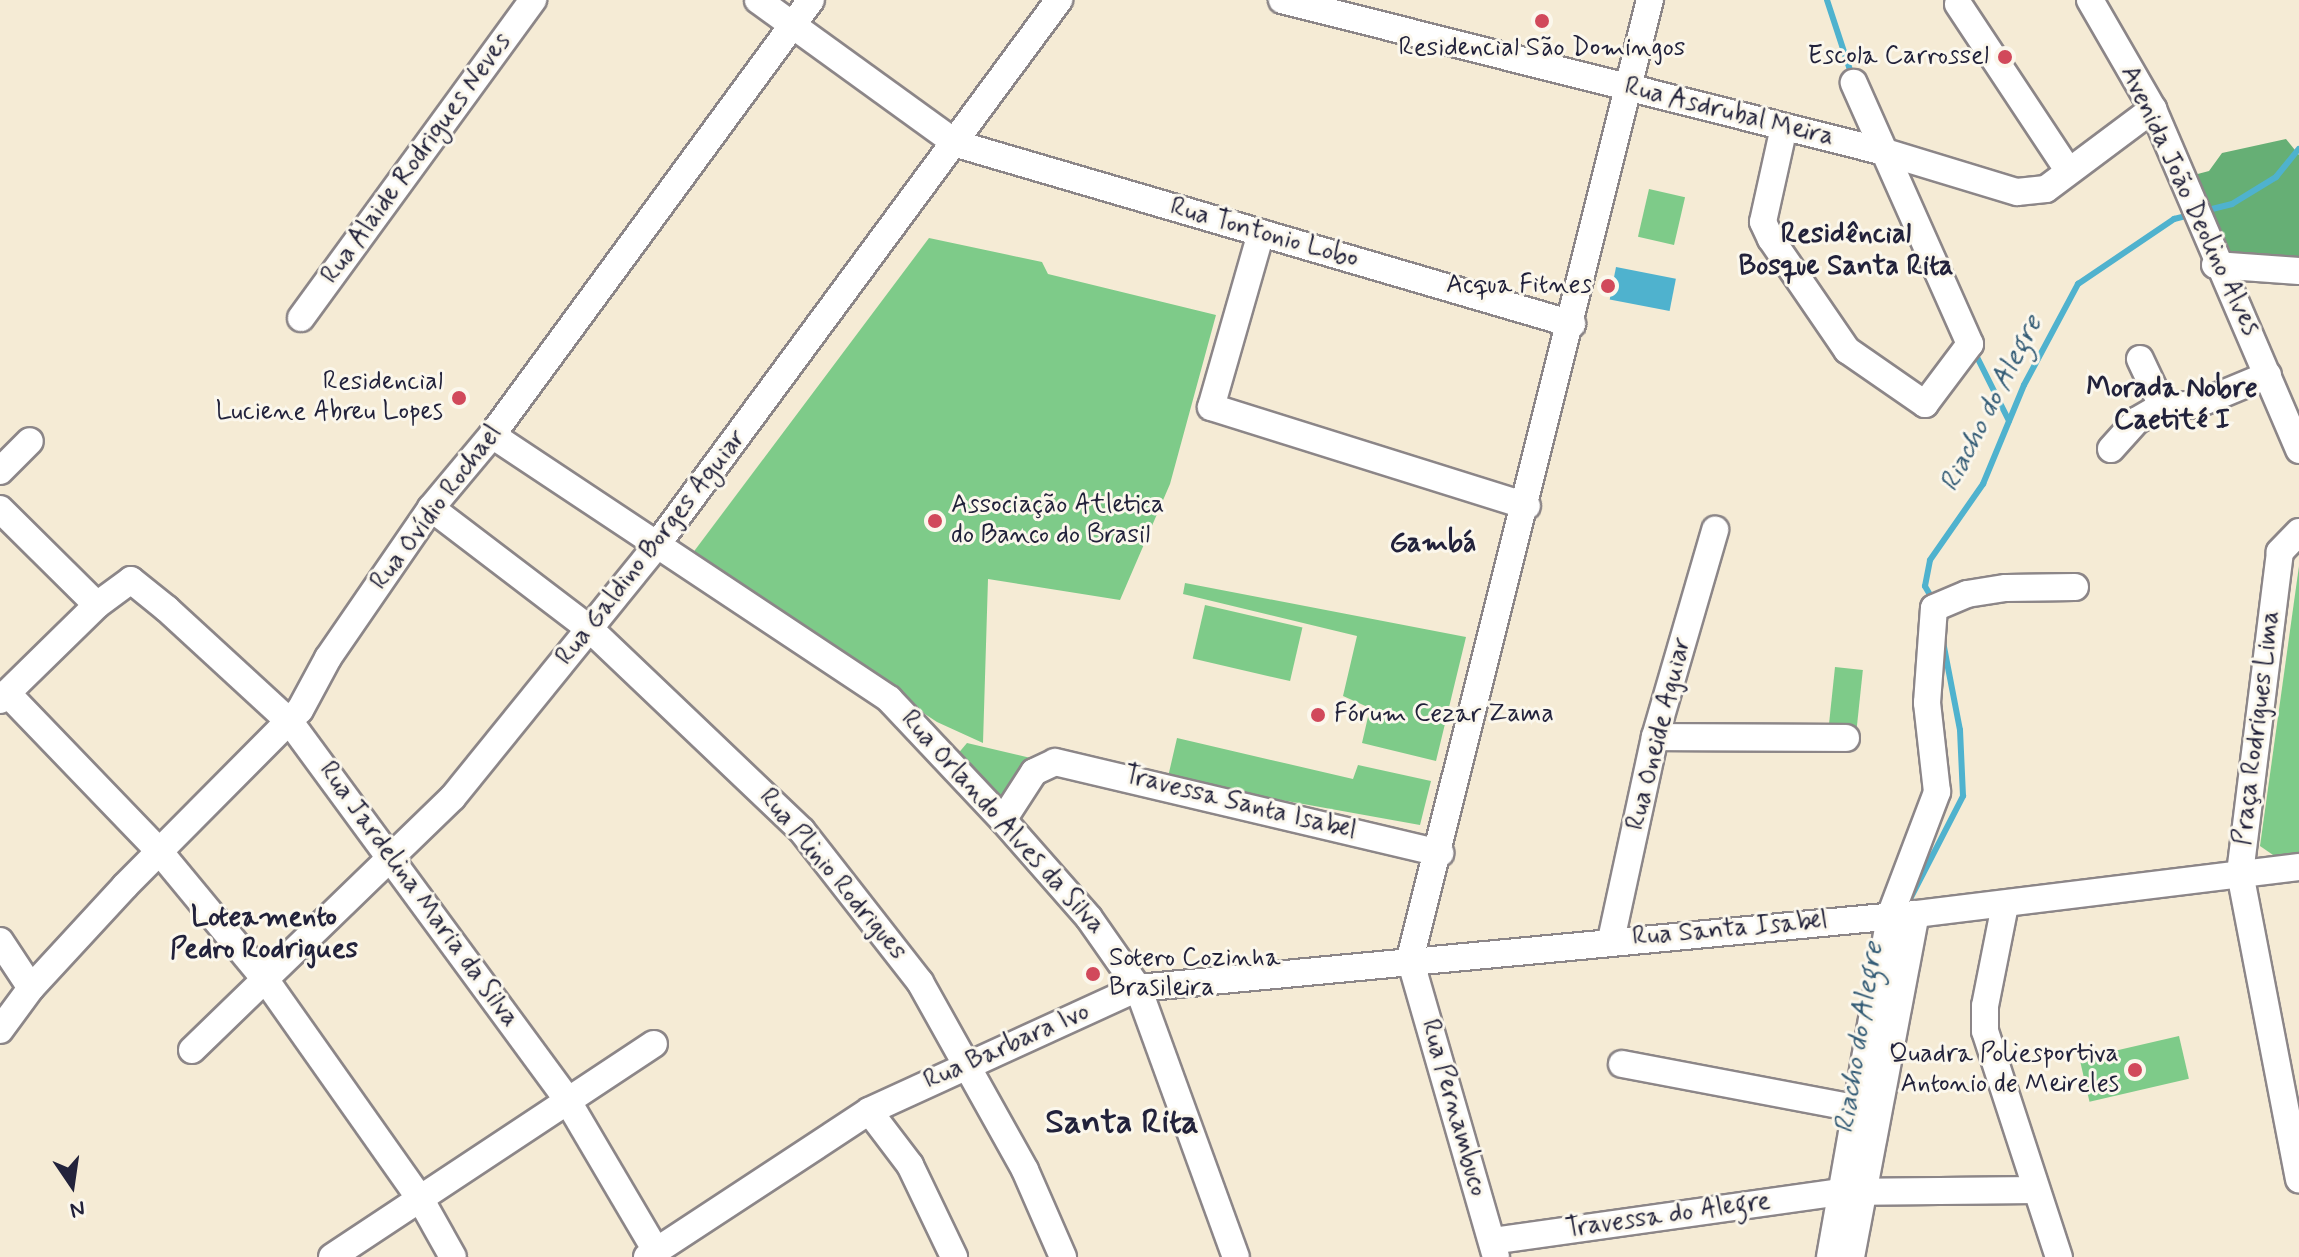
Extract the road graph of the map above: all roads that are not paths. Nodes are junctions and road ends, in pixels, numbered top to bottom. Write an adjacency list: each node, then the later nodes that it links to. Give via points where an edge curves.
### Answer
1 (533, 0): 20 (street, Rua Alaide Rodrigues Neves)
2 (758, 0): 9 (street, Rua Tontonio Lobo)
3 (811, 0): 9 (street, Rua Ovídio Rochael)
4 (1059, 0): 14 (street, Rua Galdino Borges Aguiar)
5 (1282, 0): 11 (street, Rua Asdrubal Meira)
6 (1650, 0): 11 (street)
7 (2090, 0): 12 (street, Avenida João Deolino Alves)
8 (1958, 4): 16 (street)
9 (793, 26): 14 (street, Rua Tontonio Lobo); 25 (street, Rua Ovídio Rochael)
10 (1854, 83): 15 (street)
11 (1629, 88): 13 (street, Rua Asdrubal Meira); 21 (street)
12 (2153, 109): 16 (street, Rua Asdrubal Meira); 18 (street, Avenida João Deolino Alves)
13 (1784, 127): 15 (street, Rua Asdrubal Meira); 15 (street, via 1764,215 1771,239 1847,350 1925,404 1970,344)
14 (957, 144): 17 (street, Rua Tontonio Lobo); 35 (street, Rua Galdino Borges Aguiar)
15 (1885, 152): 16 (street, Rua Asdrubal Meira, via 2029,193 2046,189)
16 (2068, 170)
17 (1261, 233): 21 (street, Rua Tontonio Lobo); 30 (street, via 1211,407)
18 (2215, 265): 19 (street); 23 (street, Avenida João Deolino Alves)
19 (2299, 271)
20 (301, 318)
21 (1572, 324): 30 (street)
22 (2140, 359): 24 (street)
23 (2268, 375): 24 (street, via 2196,405); 28 (street, Avenida João Deolino Alves)
24 (2162, 406): 27 (street, via 2136,421)
25 (492, 435): 31 (street, Rua Ovídio Rochael); 35 (street, Rua Orlando Alves da Silva)
26 (30, 441): 29 (street)
27 (2111, 449)
28 (2299, 450)
29 (0, 471)
30 (1527, 506): 45 (street)
31 (431, 508): 38 (street, Rua Plinio Rodrigues); 40 (street, Rua Ovídio Rochael)
32 (0, 509): 37 (street)
33 (1715, 530): 41 (street, Rua Oneide Aguiar)
34 (2299, 532): 48 (street, Praça Rodrigues Lima, via 2280,552)
35 (656, 546): 38 (street, Rua Galdino Borges Aguiar); 43 (street, Rua Orlando Alves da Silva, via 896,704)
36 (2075, 587): 50 (street, via 2006,588 1967,594 1934,608 1927,703 1937,792)
37 (97, 605): 39 (street); 40 (street, Rua Jardelina Maria da Silva, via 131,580)
38 (591, 630): 46 (street, Rua Galdino Borges Aguiar, via 453,797); 60 (street, Rua Plinio Rodrigues, via 802,831 920,982)
39 (3, 697): 44 (street)
40 (290, 722): 44 (street, Rua Ovídio Rochael); 46 (street, Rua Jardelina Maria da Silva)
41 (1655, 737): 42 (street); 51 (street, Rua Oneide Aguiar)
42 (1846, 738)
43 (1003, 820): 45 (street, Travessa Santa Isabel, via 1039,767 1055,762 1149,780); 56 (street, Rua Orlando Alves da Silva, via 1089,918)
44 (159, 851): 54 (street); 55 (street, Rua Ovídio Rochael)
45 (1440, 853): 53 (street)
46 (391, 858): 54 (street, Rua Galdino Borges Aguiar); 62 (street, Rua Jardelina Maria da Silva)
47 (2299, 867): 48 (street, Praça Rodrigues Lima)
48 (2240, 873): 49 (street, Rua Santa Isabel); 65 (street)
49 (2005, 905): 50 (street, Rua Santa Isabel); 66 (street, via 1983,1018)
50 (1906, 915): 51 (street, Rua Santa Isabel); 63 (street); 67 (street)
51 (1611, 940): 53 (street, Rua Santa Isabel)
52 (0, 941): 55 (street)
53 (1410, 959): 56 (street, Rua Barbara Ivo); 69 (street, Rua Pernambuco)
54 (265, 979): 59 (street, Rua Galdino Borges Aguiar); 68 (street)
55 (31, 988): 57 (street, Rua Ovídio Rochael)
56 (1138, 988): 60 (street, Rua Barbara Ivo); 75 (street, Rua Orlando Alves da Silva)
57 (0, 1030)
58 (654, 1044): 62 (street)
59 (192, 1050)
60 (965, 1063): 64 (street, Rua Barbara Ivo); 74 (street, Rua Plinio Rodrigues, via 1051,1219)
61 (1622, 1064): 63 (street)
62 (566, 1098): 68 (street); 70 (street, Rua Jardelina Maria da Silva)
63 (1855, 1108): 67 (street)
64 (869, 1111): 70 (street, Rua Barbara Ivo); 73 (street, via 910,1165)
65 (2298, 1168)
66 (2036, 1190): 67 (street, Travessa do Alegre); 78 (street)
67 (1852, 1192): 69 (street, Travessa do Alegre); 76 (street); 77 (street)
68 (421, 1200): 71 (street); 72 (street)
69 (1494, 1249)
70 (652, 1254)
71 (332, 1257)
72 (453, 1257)
73 (954, 1257)
74 (1063, 1257)
75 (1236, 1257)
76 (1830, 1257)
77 (1851, 1257)
78 (2059, 1257)

